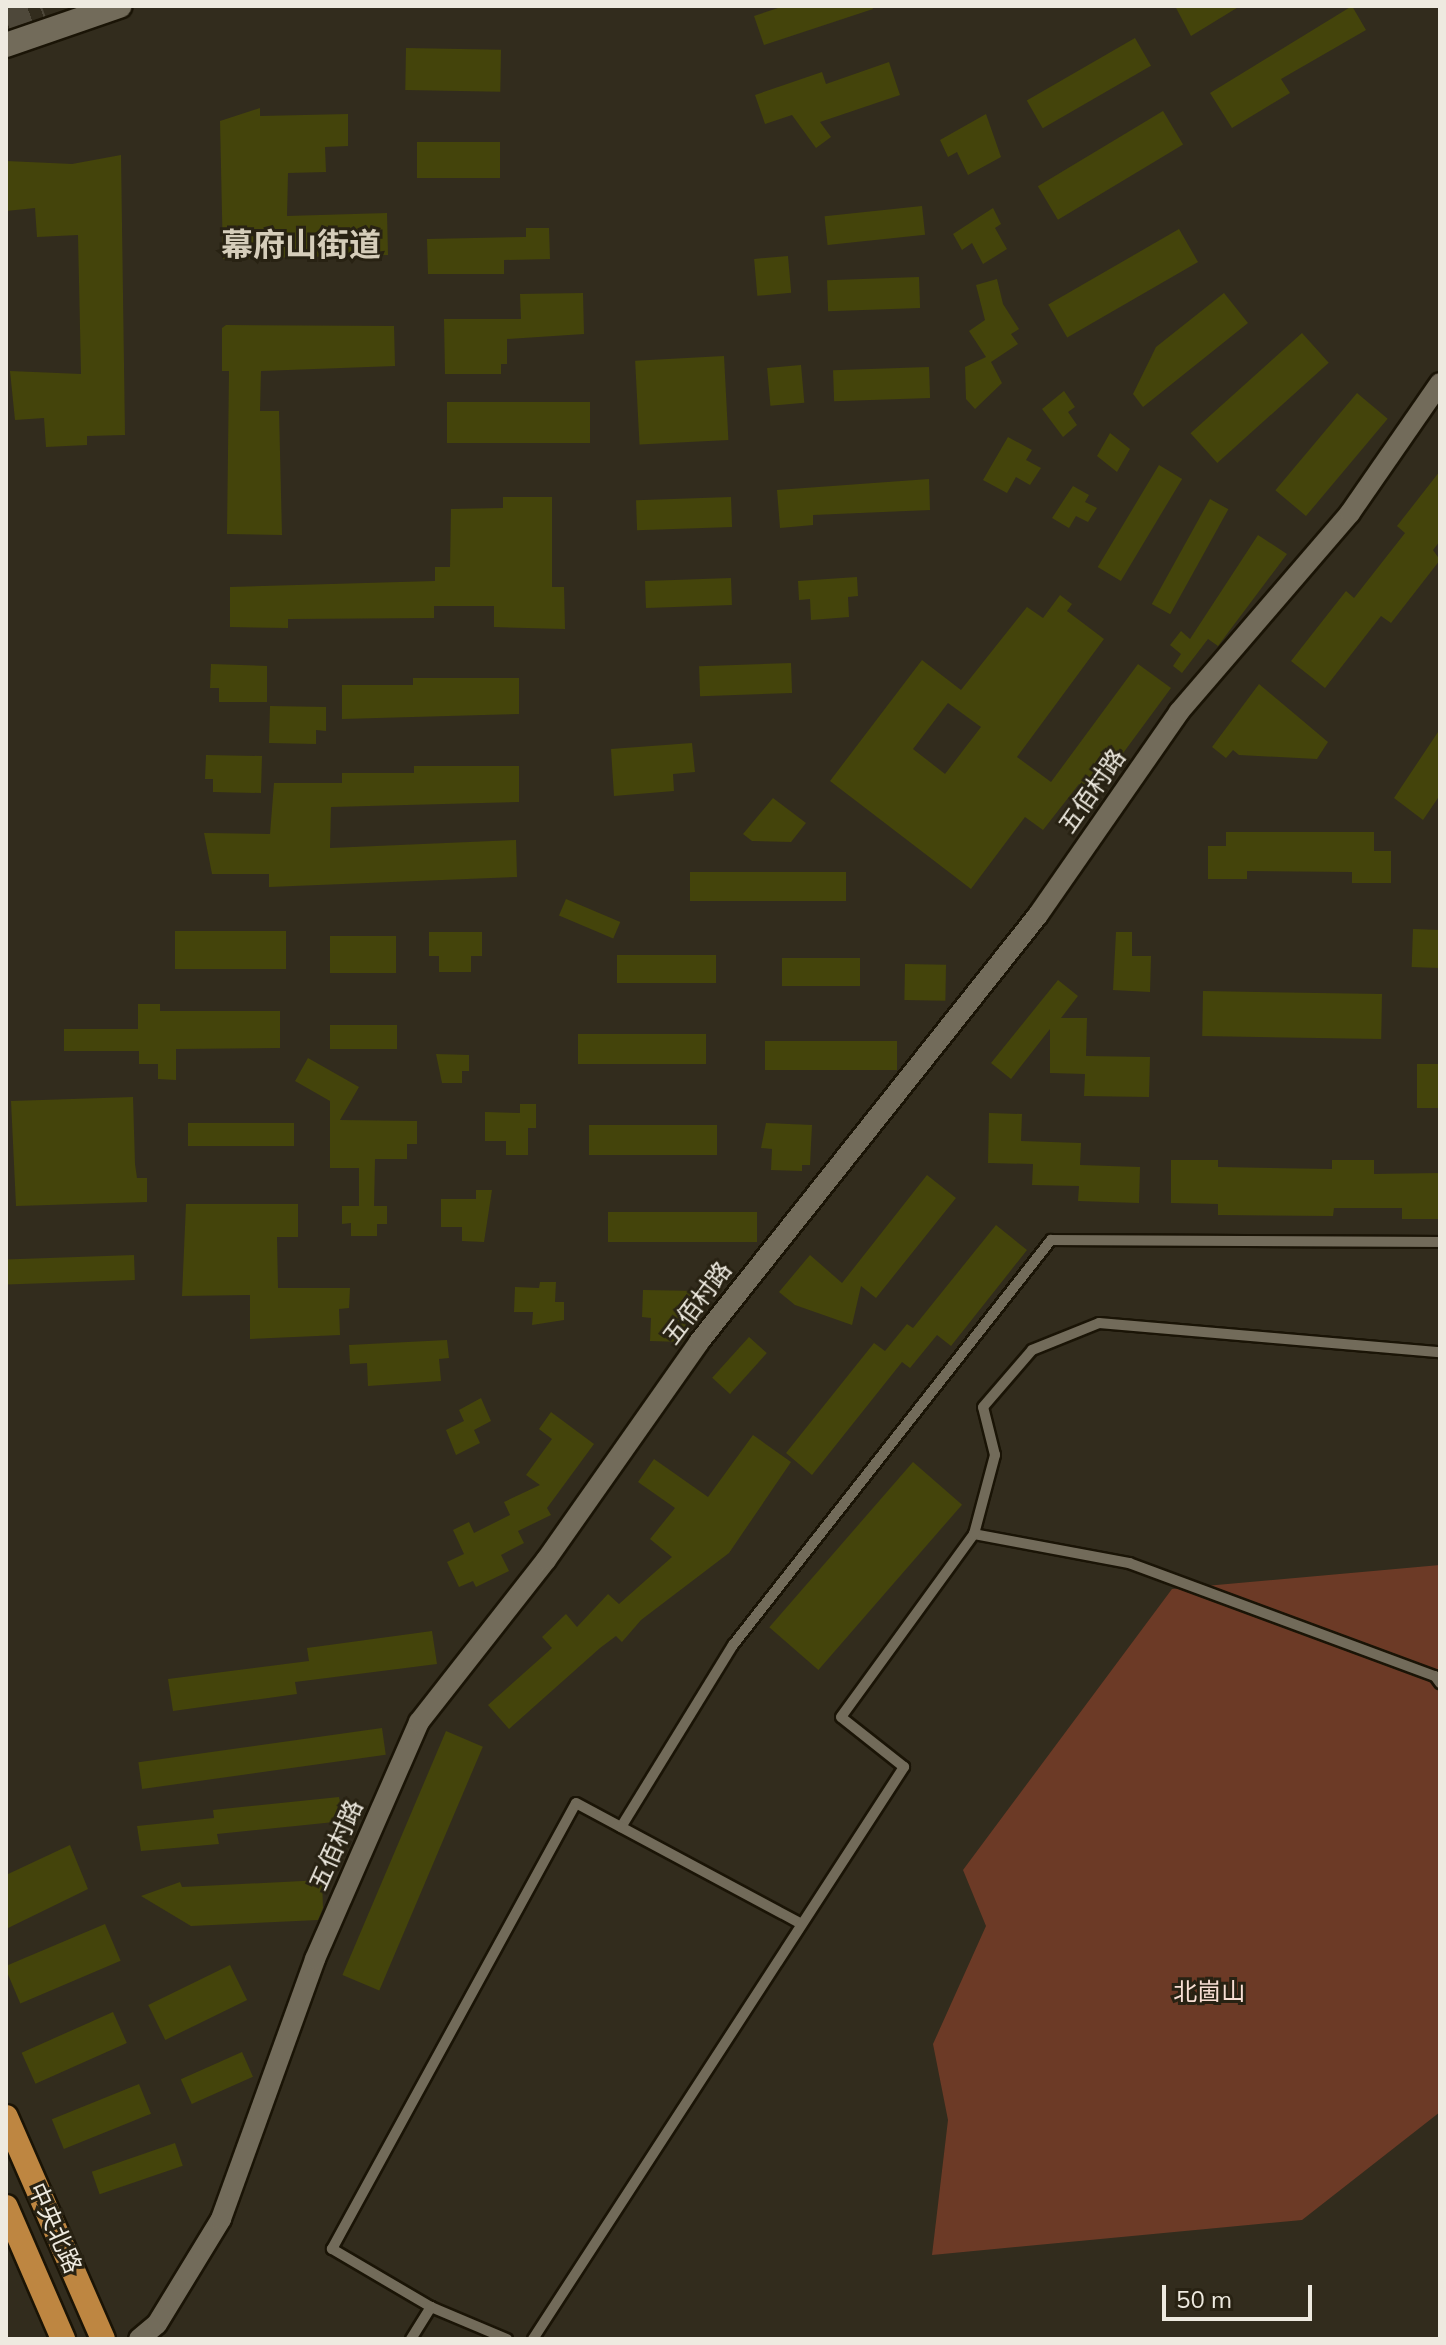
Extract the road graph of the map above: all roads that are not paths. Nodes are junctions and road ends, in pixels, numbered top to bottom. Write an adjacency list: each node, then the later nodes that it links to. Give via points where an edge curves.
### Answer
1 (119, 6): 2 (main road)
2 (6, 45)
3 (1440, 383): 15 (street, 五佰村路, via 1350,513 1179,712 1038,915 699,1342 546,1560 419,1722 315,1959 221,2219 157,2324)
4 (1440, 1242): 8 (lane, via 1051,1240 733,1645)
5 (1440, 1352): 6 (lane, via 1099,1323 1032,1350 983,1407 995,1455)
6 (974, 1534): 7 (lane, via 1129,1563 1435,1676); 9 (lane, via 841,1717 904,1767)
7 (1440, 1683)
8 (621, 1827): 9 (lane); 12 (lane, via 576,1803 332,2249)
9 (802, 1924): 18 (lane)
10 (6, 2117): 14 (main road, 中央北路)
11 (6, 2207): 13 (main road, 中央北路)
12 (431, 2307): 16 (lane); 17 (lane)
13 (63, 2339)
14 (103, 2339)
15 (139, 2339)
16 (411, 2339)
17 (507, 2339)
18 (533, 2339)

